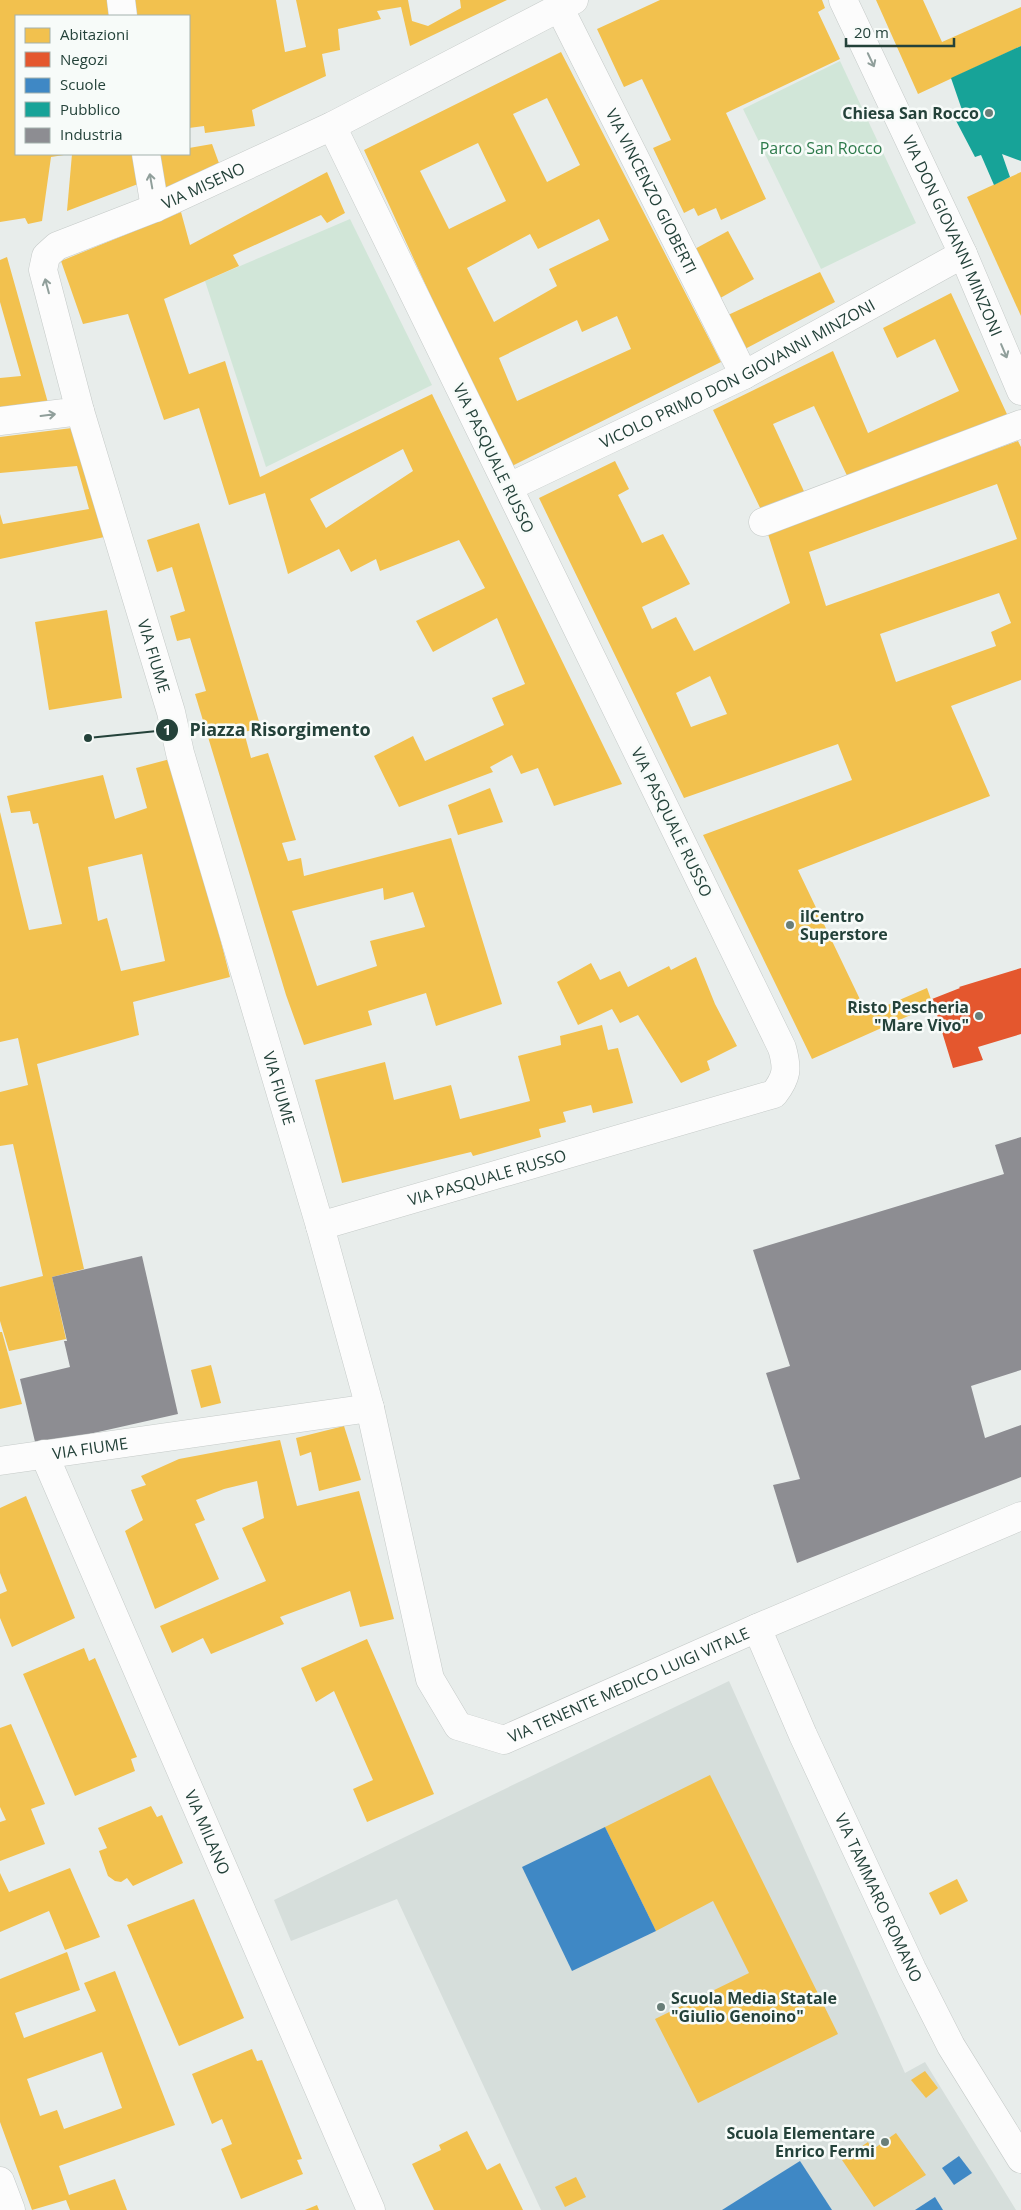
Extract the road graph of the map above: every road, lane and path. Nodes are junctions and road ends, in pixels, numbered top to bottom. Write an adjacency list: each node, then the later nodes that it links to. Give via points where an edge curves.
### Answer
1 (120, 0): 4 (street)
2 (843, 0): 8 (street, VIA DON GIOVANNI MINZONI, one-way to 8)
3 (567, 4): 5 (street, VIA MISENO); 9 (street, VIA VINCENZO GIOBERTI)
4 (123, 15)
5 (332, 126): 7 (street, VIA MISENO); 14 (street, VIA PASQUALE RUSSO)
6 (146, 155): 7 (street, one-way to 6)
7 (156, 208): 11 (street, VIA MISENO, one-way to 7, via 43,270 46,256 57,246)
8 (963, 254): 9 (street, VICOLO PRIMO DON GIOVANNI MINZONI); 10 (street, VIA DON GIOVANNI MINZONI, one-way to 10)
9 (744, 375): 14 (street, VICOLO PRIMO DON GIOVANNI MINZONI)
10 (1021, 391)
11 (80, 411): 12 (street, one-way to 11); 16 (street, VIA FIUME)
12 (0, 422)
13 (1021, 424): 15 (street)
14 (509, 487): 16 (street, VIA PASQUALE RUSSO, via 782,1048 786,1063 784,1080 774,1094)
15 (763, 522)
16 (320, 1226): 17 (street, VIA FIUME)
17 (370, 1408): 18 (street, VIA FIUME); 21 (street, VIA TENENTE MEDICO LUIGI VITALE, via 430,1679 458,1726 504,1740)
18 (44, 1454): 19 (street, VIA FIUME); 25 (street, VIA MILANO)
19 (0, 1460)
20 (1021, 1516): 21 (street, VIA TENENTE MEDICO LUIGI VITALE)
21 (757, 1628): 22 (street, VIA TAMMARO ROMANO, via 802,1734 912,1969 951,2046)
22 (1021, 2159)
23 (0, 2181): 24 (street)
24 (11, 2210)
25 (371, 2210)

